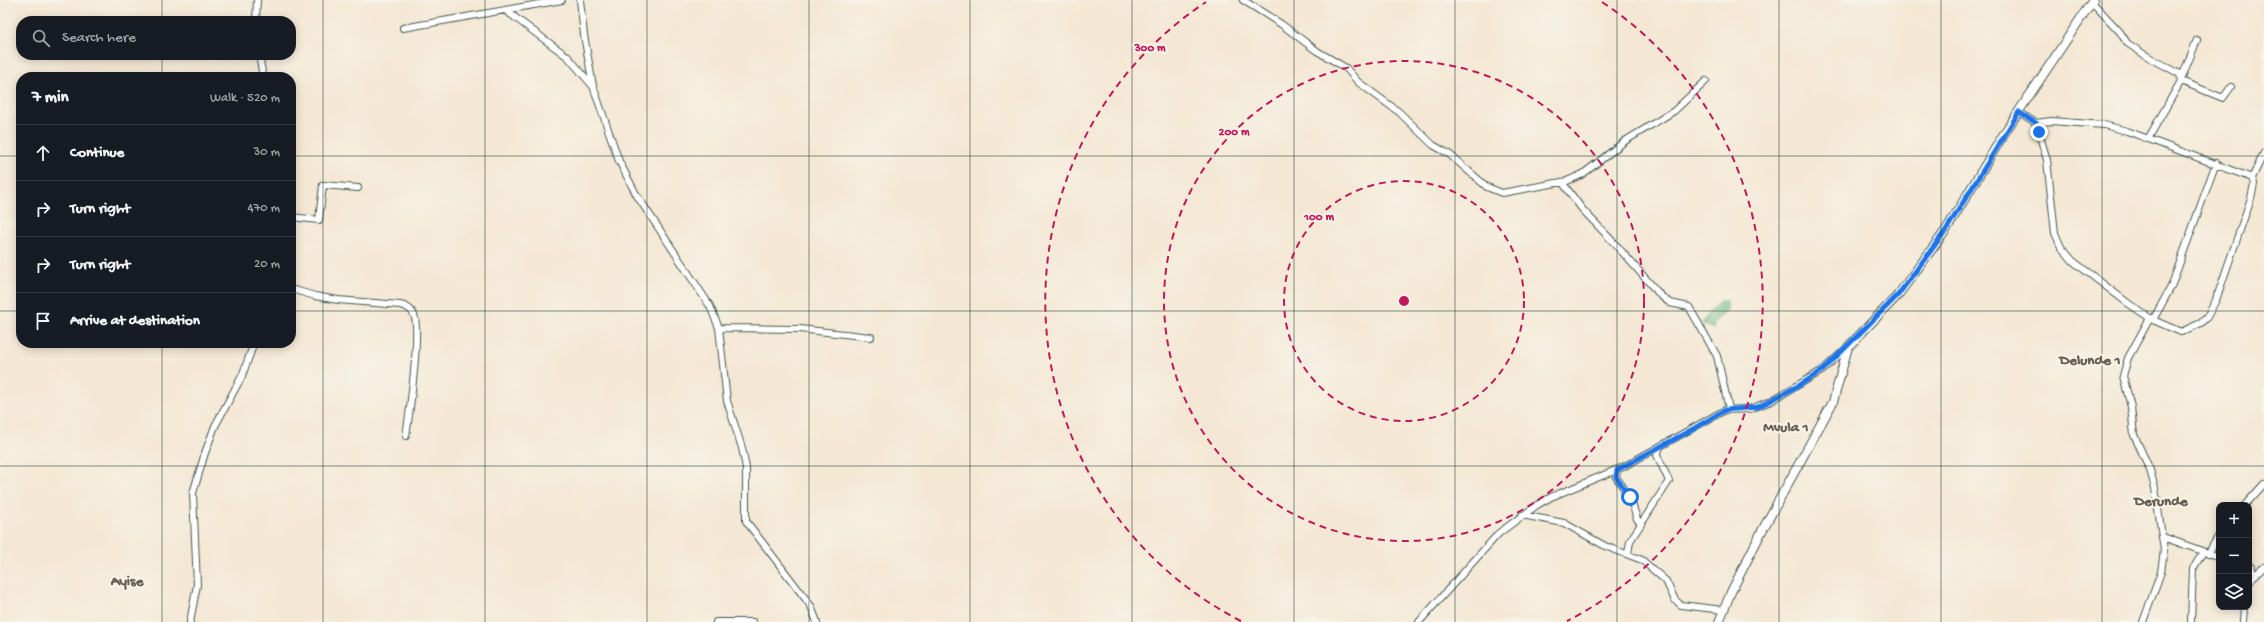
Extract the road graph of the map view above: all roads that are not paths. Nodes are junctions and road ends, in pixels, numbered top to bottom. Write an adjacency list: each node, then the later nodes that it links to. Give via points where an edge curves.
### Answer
1 (257, 0): 7 (street)
2 (562, 0): 6 (street)
3 (580, 0): 14 (street)
4 (1243, 0): 22 (street, via 1346,68 1358,82 1399,112 1433,145 1449,154 1487,187 1502,193)
5 (2093, 1): 12 (street, via 2127,43 2180,74); 16 (street)
6 (505, 10): 8 (street); 14 (street, via 568,56)
7 (256, 16)
8 (403, 28)
9 (2196, 40): 12 (street)
10 (260, 60): 11 (street)
11 (262, 72)
12 (2181, 79): 15 (street, via 2224,98); 18 (street)
13 (1706, 81): 22 (street, via 1674,111 1625,141 1583,174)
14 (593, 86): 27 (street, via 605,125 626,177 710,306)
15 (2231, 87)
16 (2019, 112): 17 (street); 29 (street, via 1946,230 1923,262 1898,295)
17 (2036, 123): 18 (street, via 2059,121 2104,125); 26 (street, via 2047,160 2056,240 2073,261)
18 (2148, 139): 20 (street)
19 (2264, 153): 21 (street)
20 (2216, 164): 21 (street); 26 (street, via 2171,287)
21 (2252, 178): 26 (street, via 2254,184 2251,198 2216,300 2207,317 2201,323 2181,332)
22 (1562, 182): 31 (street, via 1582,209 1661,296 1670,303 1690,307 1717,356)
23 (358, 188): 24 (street, via 323,185 319,220)
24 (296, 218)
25 (296, 290): 32 (street, via 315,296 400,305 411,309 415,315 416,330 412,403)
26 (2152, 319): 39 (street, via 2128,358 2123,376 2131,407 2134,435 2150,470 2158,502)
27 (719, 328): 28 (street, via 793,329); 51 (street, via 727,400 746,468 746,521 811,606)
28 (871, 337)
29 (1848, 347): 31 (street, via 1823,370 1771,401 1750,409); 46 (street, via 1833,402 1763,529)
30 (252, 348): 48 (street, via 242,376 215,426 193,493 197,585)
31 (1729, 409): 33 (street)
32 (406, 436)
33 (1660, 447): 34 (street); 38 (street, via 1657,455 1669,481)
34 (1617, 470): 37 (street, via 1551,497); 38 (street, via 1616,477 1630,497 1637,519)
35 (2264, 484): 36 (street)
36 (2248, 502)
37 (1522, 515): 42 (street, via 1564,523 1605,546); 52 (street, via 1498,534)
38 (1642, 524): 42 (street, via 1630,541)
39 (2162, 537): 41 (street); 54 (street, via 2164,555 2161,572)
40 (2217, 538): 41 (street)
41 (2206, 553): 43 (street); 55 (street, via 2193,569)
42 (1628, 554): 46 (street, via 1642,560 1659,573 1675,600 1681,605)
43 (2216, 556)
44 (2264, 566): 45 (street)
45 (2252, 579)
46 (1723, 610): 53 (street)
47 (2244, 610): 56 (street)
48 (190, 622)
49 (716, 622): 50 (street)
50 (753, 622)
51 (817, 622)
52 (1418, 622)
53 (1719, 622)
54 (2143, 622)
55 (2191, 622)
56 (2243, 622)

